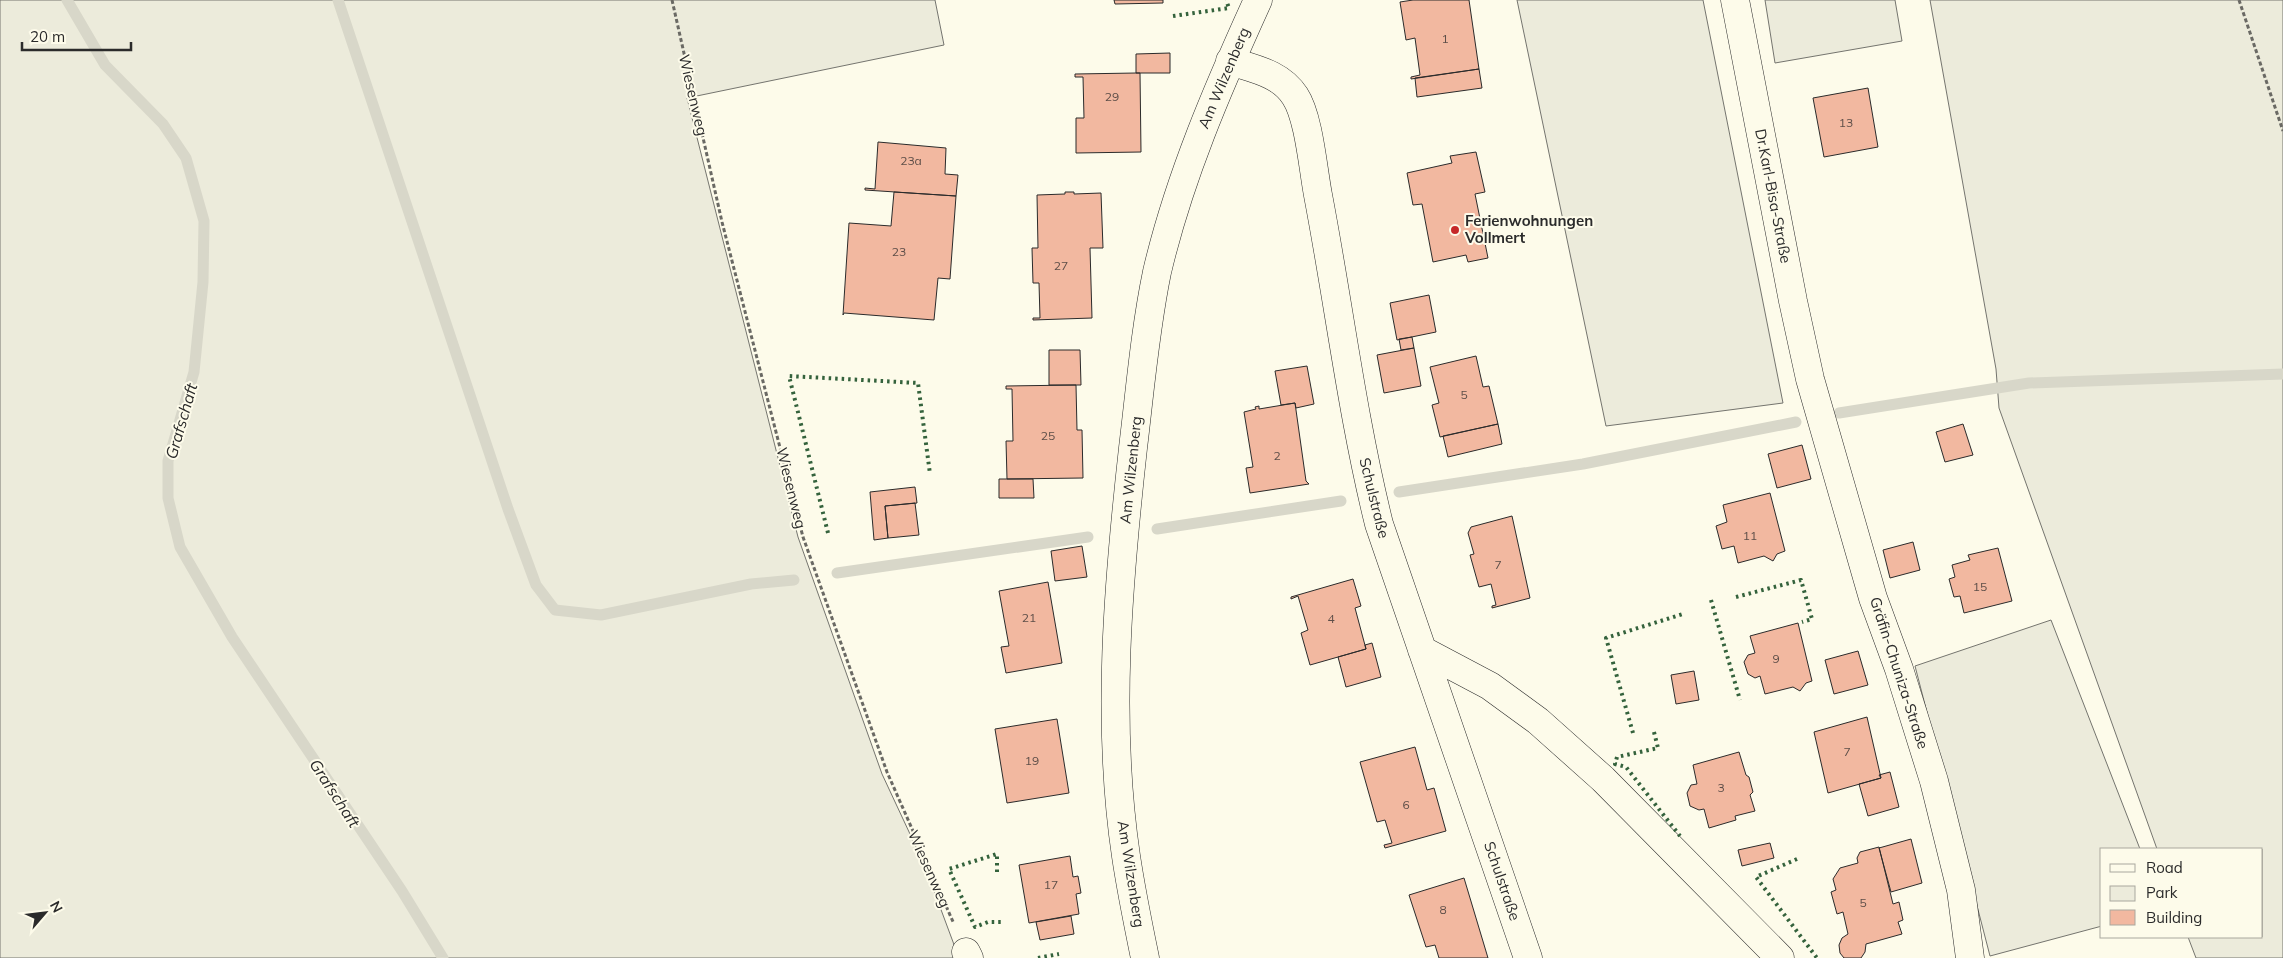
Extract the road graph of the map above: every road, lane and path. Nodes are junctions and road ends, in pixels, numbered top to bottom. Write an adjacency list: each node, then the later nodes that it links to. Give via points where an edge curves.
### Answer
1 (672, 0): 9 (path, Wiesenweg, via 722,222 804,536 887,772)
2 (1258, 0): 5 (street, Am Wilzenberg)
3 (1735, 0): 7 (street, Dr.Karl-Bisa-Straße, via 1793,301)
4 (2238, 0): 6 (path)
5 (1230, 61): 8 (street, Schulstraße, via 1280,78 1295,96 1303,116 1364,464 1378,524); 10 (street, Am Wilzenberg, via 1194,151 1157,273 1127,505 1118,620 1118,759 1126,855)
6 (2283, 131)
7 (1814, 390): 13 (street, Gräfin-Chuniza-Straße, via 1873,598 1934,782 1962,890)
8 (1422, 650): 11 (street, Schulstraße); 12 (street, via 1490,686 1538,721 1603,779)
9 (967, 955)
10 (1145, 958)
11 (1528, 958)
12 (1780, 958)
13 (1970, 958)

